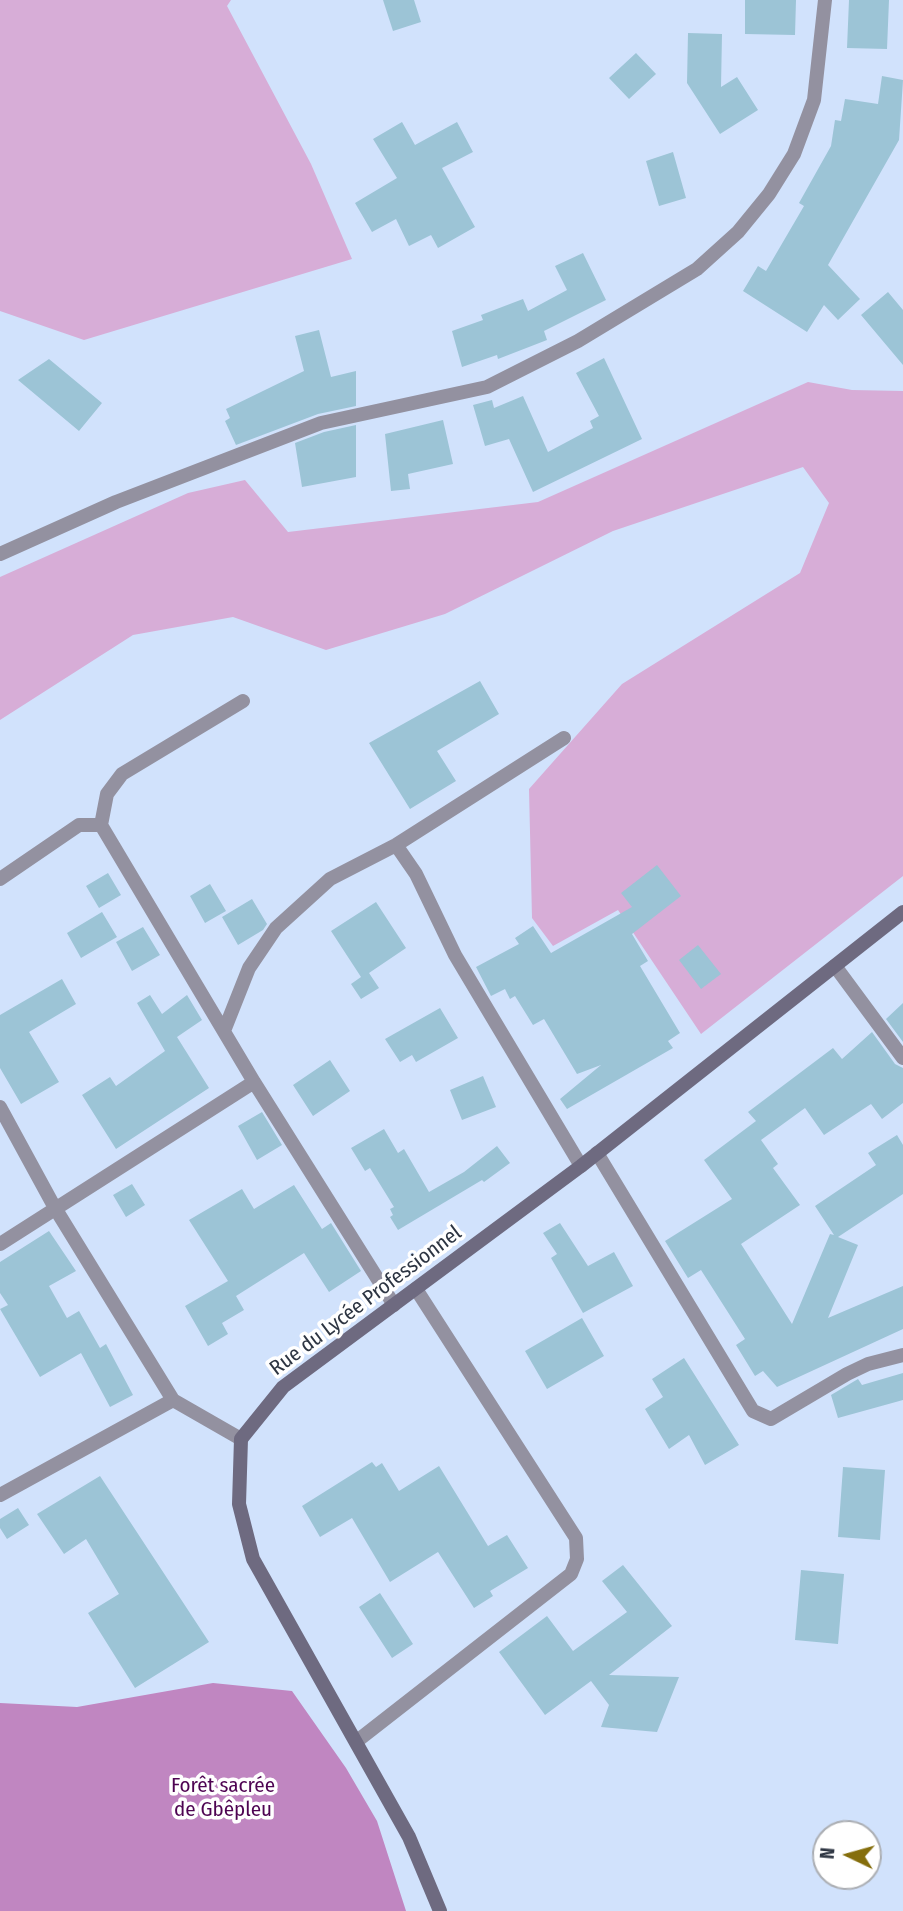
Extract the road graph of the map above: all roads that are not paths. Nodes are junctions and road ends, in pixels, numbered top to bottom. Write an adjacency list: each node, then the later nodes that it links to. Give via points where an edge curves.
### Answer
1 (825, 0): 2 (street, via 814,100 794,154 738,232 697,269 578,341 487,387 321,423 117,502)
2 (0, 554)
3 (243, 701): 5 (street, via 122,774 107,794)
4 (564, 738): 6 (street)
5 (101, 825): 7 (street, via 79,825); 10 (street)
6 (396, 845): 10 (street, via 330,879 276,928 249,968); 15 (street, via 416,874 455,955)
7 (0, 879)
8 (903, 912): 9 (main road, Rue du Lycée Professionnel)
9 (835, 966): 11 (street); 14 (main road, Rue du Lycée Professionnel)
10 (224, 1031): 12 (street)
11 (903, 1058)
12 (254, 1082): 16 (street); 19 (street)
13 (0, 1107): 16 (street)
14 (597, 1153): 15 (main road, Rue du Lycée Professionnel); 20 (street, via 754,1411 771,1419 847,1374)
15 (581, 1166): 18 (main road, Rue du Lycée Professionnel)
16 (55, 1208): 17 (street); 21 (street)
17 (0, 1244)
18 (416, 1289): 19 (main road, Rue du Lycée Professionnel); 24 (street, via 576,1538 577,1559 571,1574)
19 (394, 1305): 22 (main road, Rue du Lycée Professionnel, via 283,1388)
20 (903, 1355)
21 (173, 1401): 22 (street); 23 (street)
22 (241, 1439): 24 (main road, via 239,1504 253,1559)
23 (0, 1495)
24 (357, 1741): 25 (main road, via 410,1837)
25 (440, 1911)

